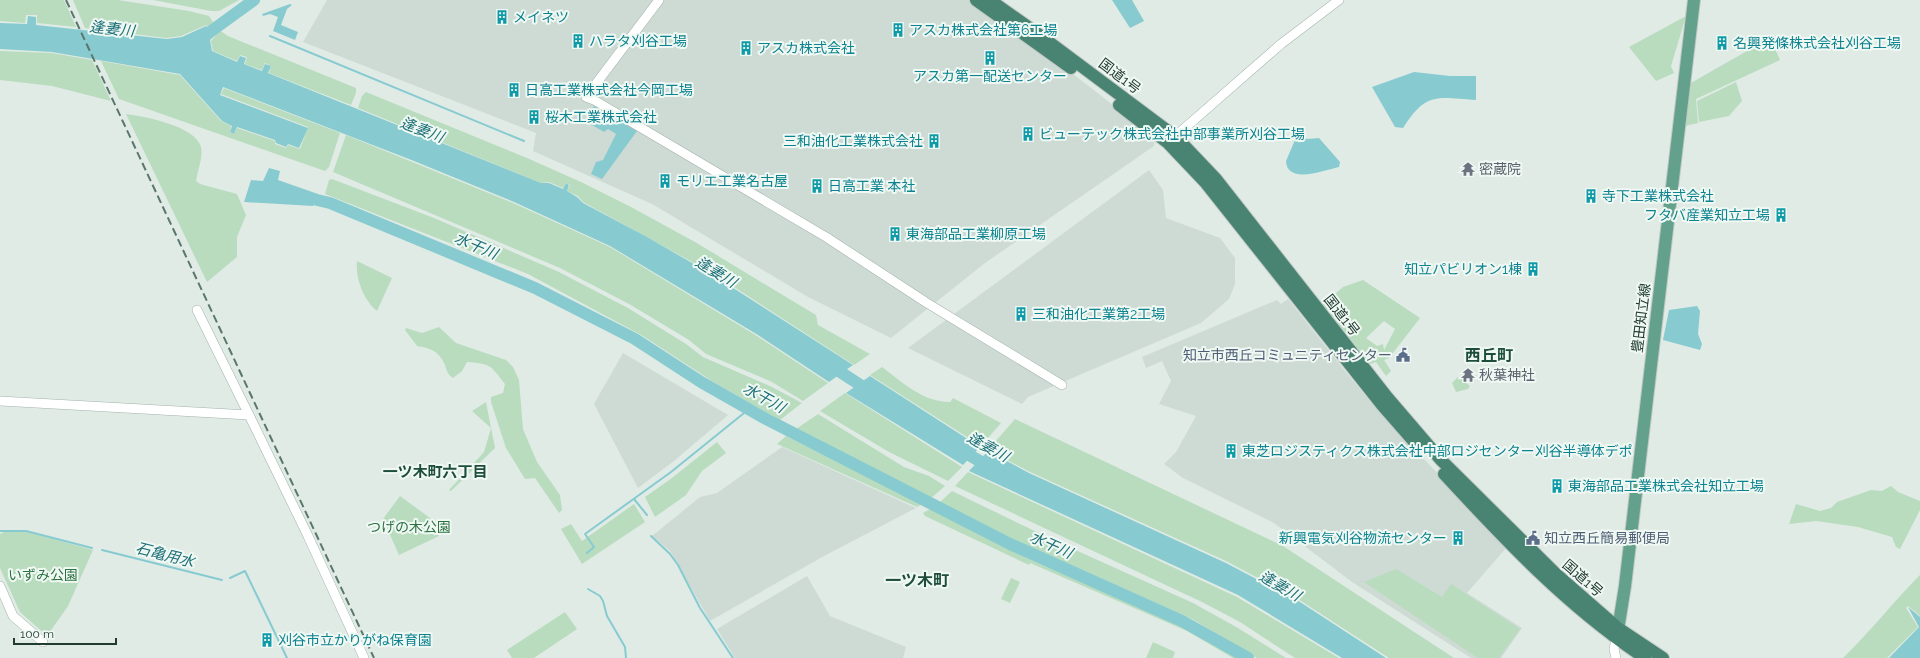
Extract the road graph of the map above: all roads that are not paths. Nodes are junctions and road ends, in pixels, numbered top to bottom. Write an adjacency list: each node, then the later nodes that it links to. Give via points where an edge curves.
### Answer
1 (658, 0): 8 (street, via 586,97 826,238)
2 (976, 0): 6 (highway, 国道1号)
3 (990, 0): 6 (highway, 国道1号, via 1045,39)
4 (1339, 0): 6 (street, via 1281,44)
5 (1694, 0): 12 (main road, 豊田知立線)
6 (1172, 140): 12 (highway, 国道1号, via 1382,405 1430,459 1496,530 1563,595)
7 (197, 310): 10 (street)
8 (1062, 385)
9 (0, 401): 10 (street)
10 (249, 415): 14 (street)
11 (0, 586): 13 (street, via 13,616)
12 (1617, 634): 15 (street, via 1614,650); 16 (highway, 国道1号); 17 (highway, 国道1号)
13 (43, 642)
14 (364, 658)
15 (1616, 658)
16 (1645, 658)
17 (1662, 658)

